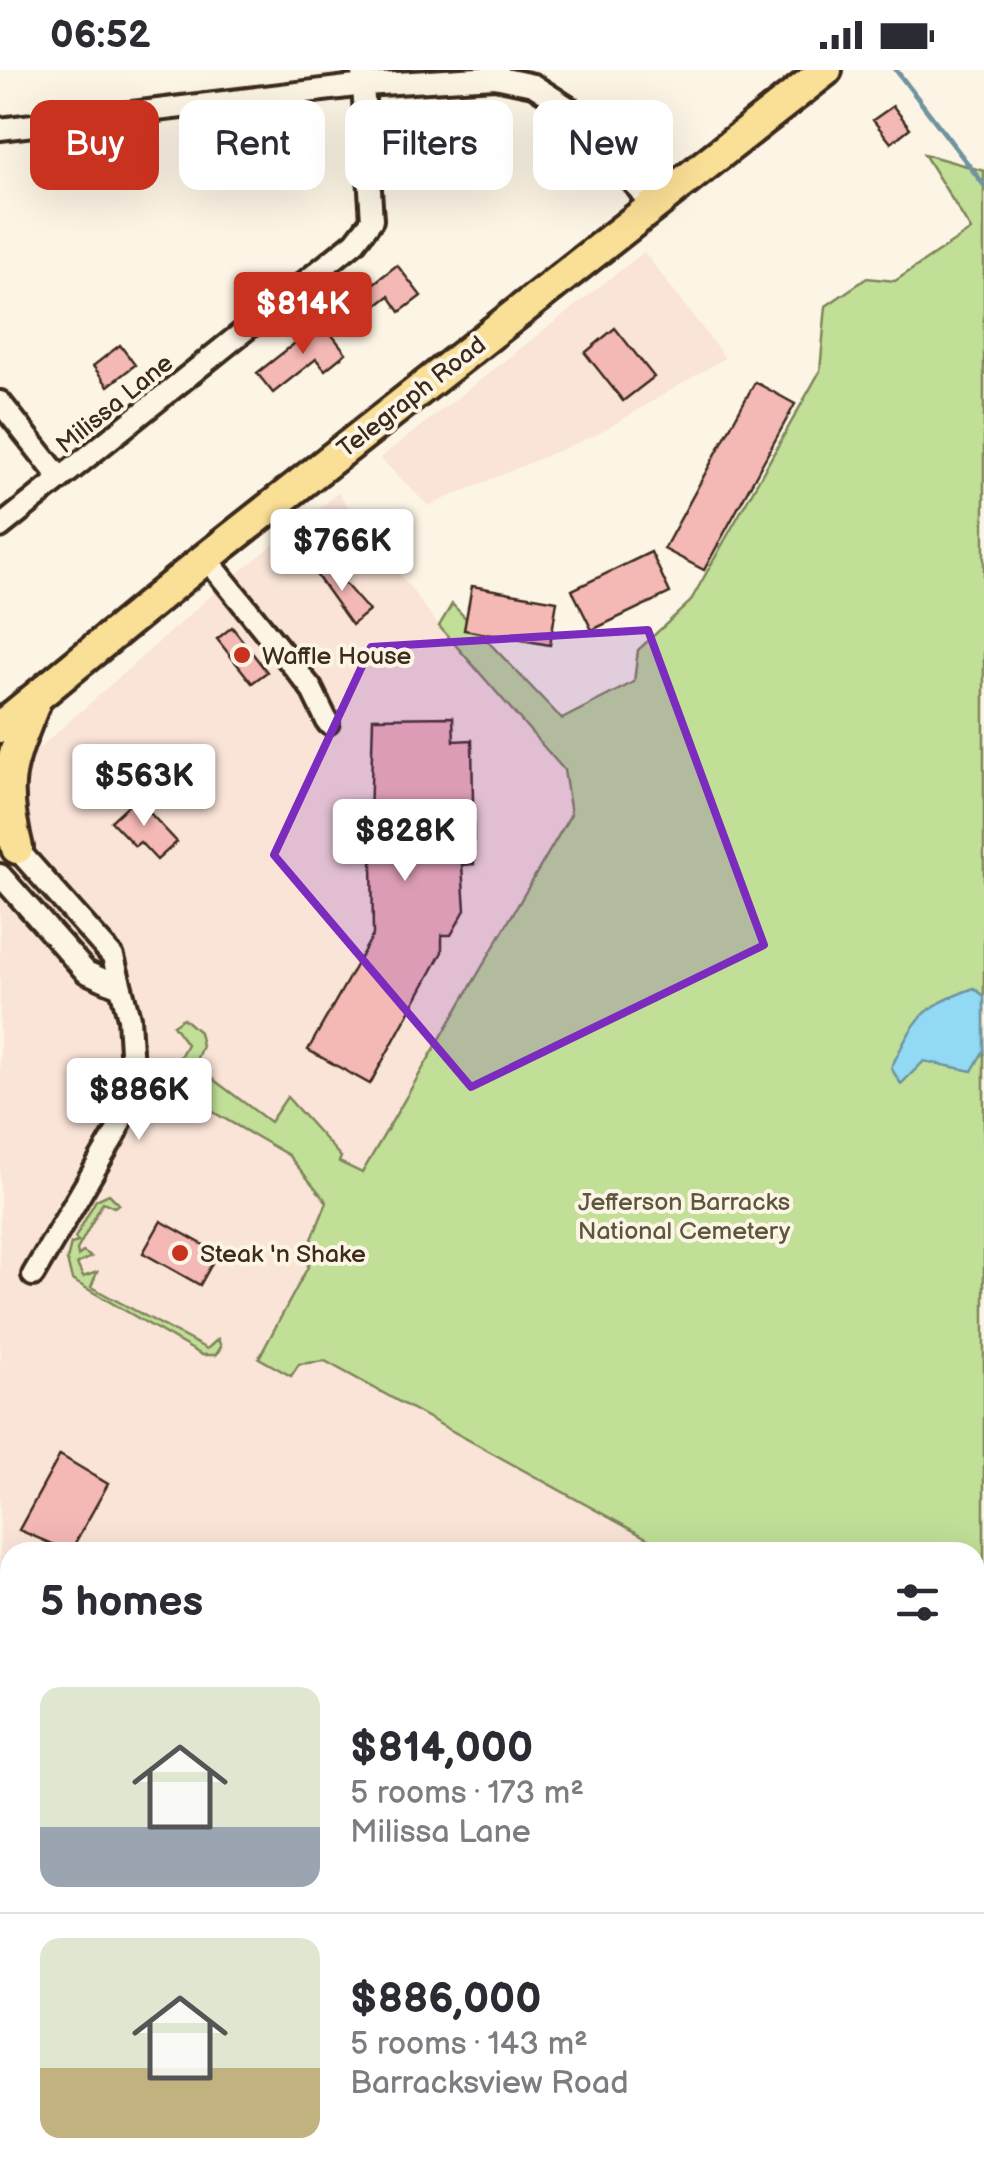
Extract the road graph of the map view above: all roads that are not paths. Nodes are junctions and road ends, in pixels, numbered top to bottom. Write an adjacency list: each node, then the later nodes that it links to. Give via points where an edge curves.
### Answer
1 (826, 70): 4 (main road, Telegraph Road)
2 (363, 78): 3 (street); 4 (street, via 495,77 533,85 586,120); 6 (street, Milissa Lane, via 372,220 355,242)
3 (0, 130)
4 (653, 208): 8 (main road, Telegraph Road)
5 (0, 402): 6 (street)
6 (60, 478): 7 (street, Milissa Lane)
7 (0, 527)
8 (206, 558): 9 (main road, Telegraph Road); 10 (street, via 311,688)
9 (36, 698): 11 (main road, Telegraph Road); 12 (main road, via 4,784)
10 (328, 723)
11 (0, 727)
12 (8, 839): 14 (street, via 113,957)
13 (0, 874): 14 (street, via 86,972)
14 (120, 987): 15 (street, via 130,1018 133,1085 117,1131)
15 (33, 1276)

